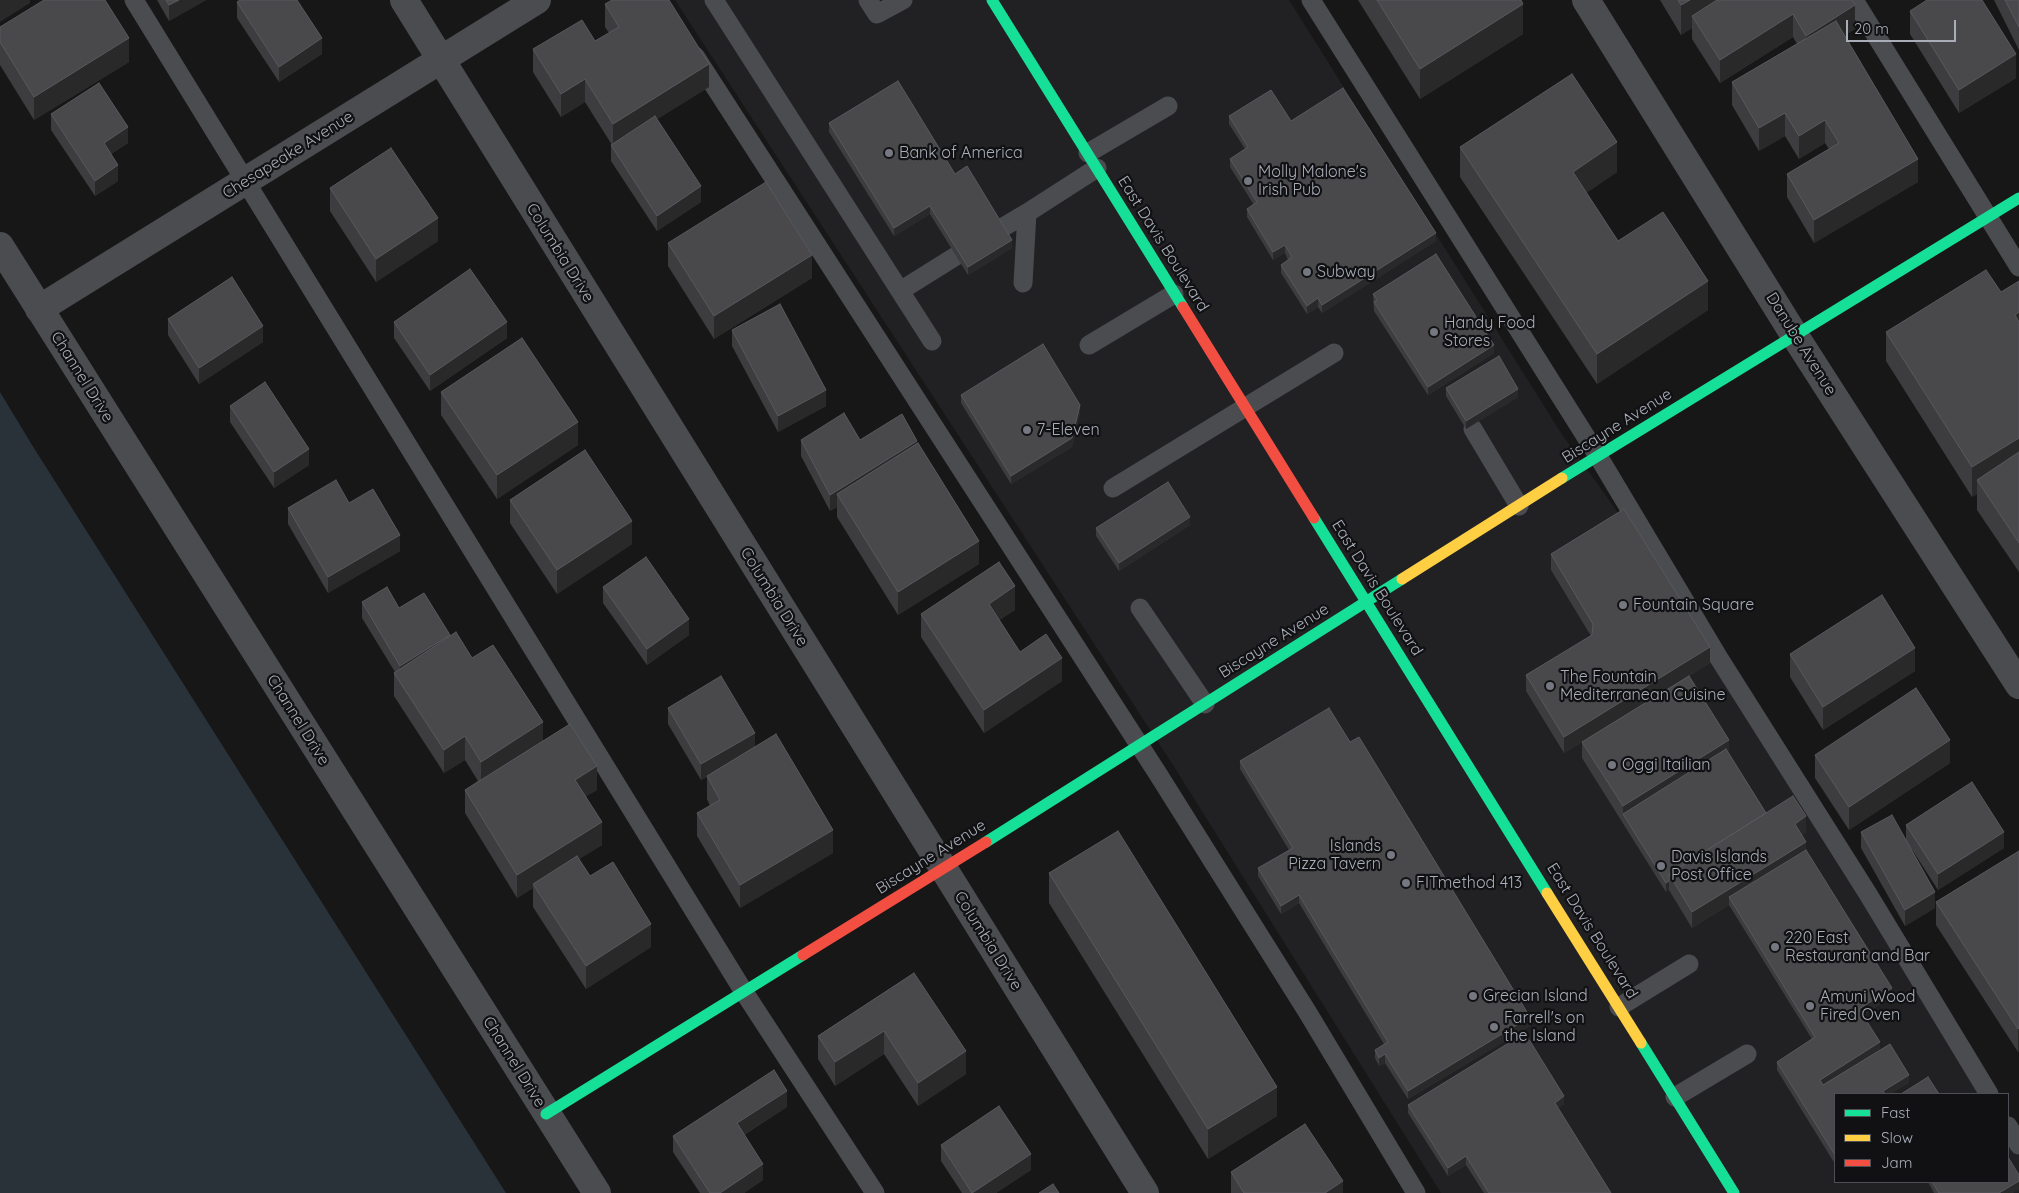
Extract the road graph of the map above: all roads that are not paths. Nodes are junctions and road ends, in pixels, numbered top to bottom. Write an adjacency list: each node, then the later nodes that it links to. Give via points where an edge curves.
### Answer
1 (134, 0): 15 (lane)
2 (404, 0): 12 (street, Columbia Drive)
3 (537, 0): 12 (street, Chesapeake Avenue)
4 (714, 0): 24 (lane)
5 (903, 0): 10 (lane)
6 (992, 0): 14 (street, East Davis Boulevard)
7 (1311, 0): 33 (lane)
8 (1586, 0): 27 (street, Danube Avenue)
9 (1854, 0): 18 (lane)
10 (872, 7)
11 (686, 42): 40 (lane)
12 (441, 60): 15 (street, Chesapeake Avenue); 41 (street, Columbia Drive)
13 (1168, 106): 14 (lane)
14 (1092, 161): 17 (lane); 25 (street, East Davis Boulevard)
15 (244, 182): 26 (street, Chesapeake Avenue); 43 (lane)
16 (2019, 198): 18 (street, Biscayne Avenue)
17 (1027, 213): 19 (lane); 23 (lane)
18 (1987, 217): 22 (lane); 27 (street, Biscayne Avenue)
19 (1000, 229)
20 (0, 246): 26 (street, Channel Drive)
21 (956, 256): 24 (lane)
22 (2019, 267)
23 (1023, 283)
24 (900, 291): 28 (lane)
25 (1174, 294): 29 (lane); 31 (street, East Davis Boulevard)
26 (39, 309): 48 (street, Channel Drive)
27 (1796, 336): 33 (street, Biscayne Avenue); 38 (street, Danube Avenue)
28 (932, 340)
29 (1089, 345)
30 (1334, 353): 31 (lane)
31 (1244, 406): 34 (lane); 36 (street, East Davis Boulevard)
32 (1473, 430): 35 (lane)
33 (1598, 456): 35 (street, Biscayne Avenue); 46 (lane, via 1717,655)
34 (1113, 488)
35 (1519, 506): 36 (street, Biscayne Avenue)
36 (1367, 602): 39 (street, Biscayne Avenue); 44 (street, East Davis Boulevard)
37 (1140, 608): 39 (lane)
38 (2019, 685)
39 (1205, 704): 40 (street, Biscayne Avenue)
40 (1139, 746): 41 (street, Biscayne Avenue); 54 (lane, via 1302,1004)
41 (943, 868): 43 (street, Biscayne Avenue); 53 (street, Columbia Drive)
42 (1689, 964): 44 (lane)
43 (744, 992): 48 (street, Biscayne Avenue); 52 (lane)
44 (1619, 1007): 47 (street, East Davis Boulevard)
45 (1747, 1054): 47 (lane)
46 (1988, 1093)
47 (1675, 1097): 55 (street, East Davis Boulevard)
48 (546, 1114): 51 (street, Channel Drive)
49 (2009, 1128): 50 (lane)
50 (2019, 1145)
51 (598, 1193)
52 (874, 1193)
53 (1145, 1193)
54 (1416, 1193)
55 (1734, 1193)

